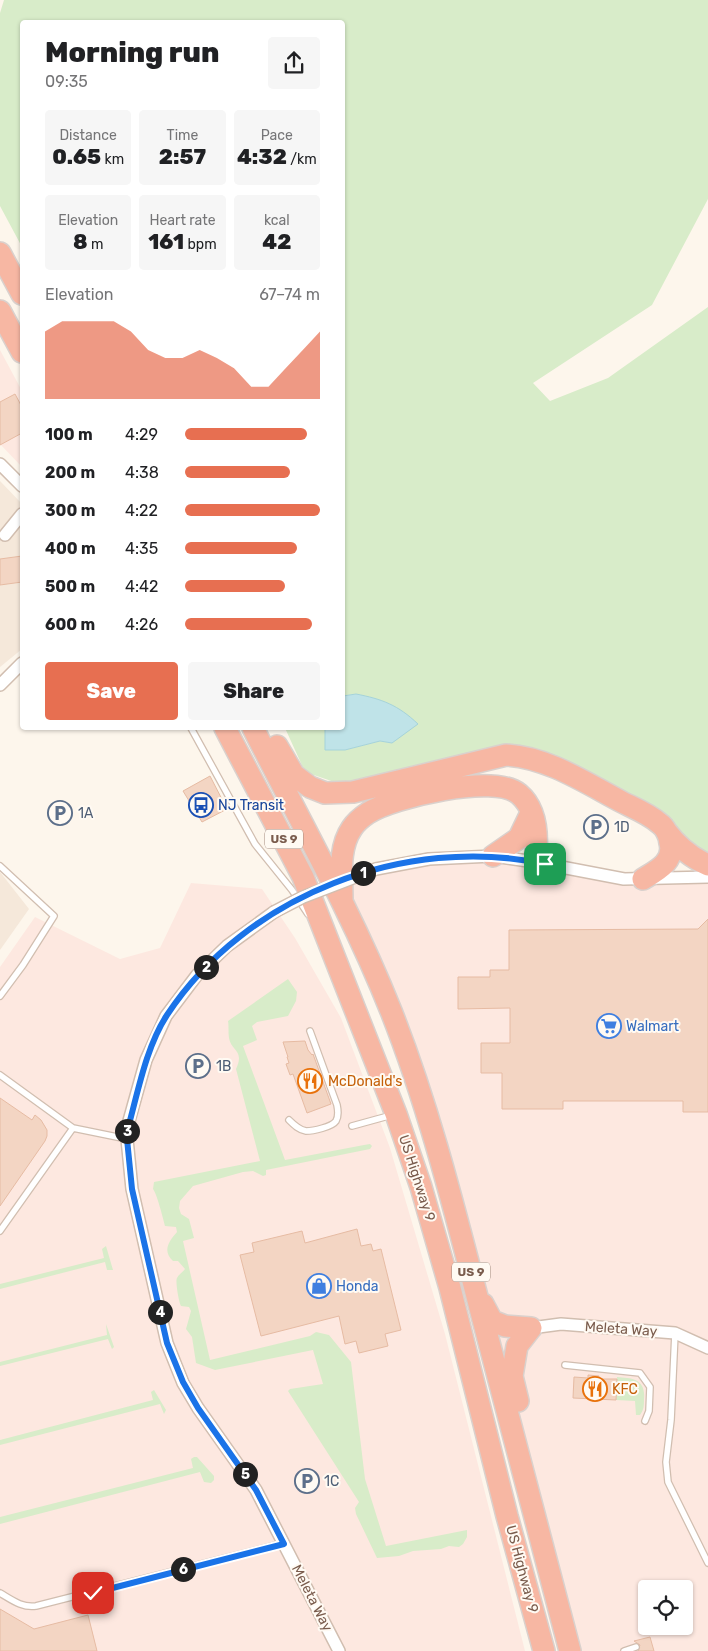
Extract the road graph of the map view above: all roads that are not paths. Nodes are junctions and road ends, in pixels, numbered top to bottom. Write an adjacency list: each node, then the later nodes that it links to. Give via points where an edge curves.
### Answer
1 (0, 253): 2 (highway)
2 (20, 290)
3 (0, 310): 4 (highway)
4 (20, 348)
5 (0, 464): 6 (street)
6 (20, 484)
7 (20, 516): 9 (street)
8 (20, 531): 9 (street)
9 (3, 535)
10 (20, 665): 11 (street)
11 (0, 685)
12 (192, 730): 25 (lane, via 255,844)
13 (226, 730): 27 (highway, US Highway 9 / US 9, via 303,877)
14 (254, 730): 24 (highway, US Highway 9 / US 9)
15 (266, 730): 17 (highway, via 294,775 325,793 353,792 506,755 522,756 546,764 614,798 659,822)
16 (531, 812): 18 (highway, via 519,838); 19 (highway, via 537,835); 24 (highway, via 518,793 493,785 436,792 377,808 358,821 346,839 342,860)
17 (666, 831): 20 (highway, via 684,851); 23 (highway, via 671,844 669,859)
18 (493, 856): 19 (street, Meleta Way); 35 (street, Meleta Way, bridge, via 429,859 376,869 303,897 274,912 227,946 197,975 166,1016 146,1060)
19 (535, 862): 23 (street, Meleta Way)
20 (708, 865)
21 (0, 866): 28 (lane, via 54,916 24,965)
22 (708, 877): 23 (street, Meleta Way)
23 (643, 880)
24 (342, 902): 37 (highway, US Highway 9 / US 9, via 397,1028 432,1129)
25 (310, 917)
26 (314, 924): 27 (lane)
27 (335, 955): 31 (highway, US Highway 9 / US 9)
28 (0, 996)
29 (310, 1031): 32 (lane, via 338,1113 330,1126 306,1131 296,1128)
30 (0, 1075): 34 (lane)
31 (396, 1114): 33 (lane); 46 (highway, US Highway 9 / US 9, via 447,1279)
32 (289, 1120)
33 (352, 1126)
34 (73, 1128): 35 (lane); 36 (lane)
35 (127, 1139): 44 (street, Meleta Way, via 132,1189 167,1343 198,1408 256,1490)
36 (0, 1231)
37 (463, 1243): 38 (highway, via 492,1321 505,1326); 43 (highway, US Highway 9 / US 9)
38 (532, 1328): 39 (street, Meleta Way, via 561,1324); 43 (highway, via 517,1346 512,1376 541,1492)
39 (675, 1333): 40 (street, Meleta Way); 45 (lane, via 666,1462 668,1482)
40 (708, 1348)
41 (565, 1365): 42 (lane, via 640,1373 650,1387 649,1412)
42 (645, 1422)
43 (540, 1536): 52 (highway, US Highway 9 / US 9)
44 (284, 1544): 47 (lane, via 36,1606 20,1605); 49 (street, Meleta Way)
45 (708, 1562)
46 (522, 1566): 50 (highway); 51 (highway, US Highway 9 / US 9)
47 (0, 1593)
48 (636, 1647): 53 (lane)
49 (339, 1651)
50 (531, 1651)
51 (544, 1651)
52 (570, 1651)
53 (624, 1651)

